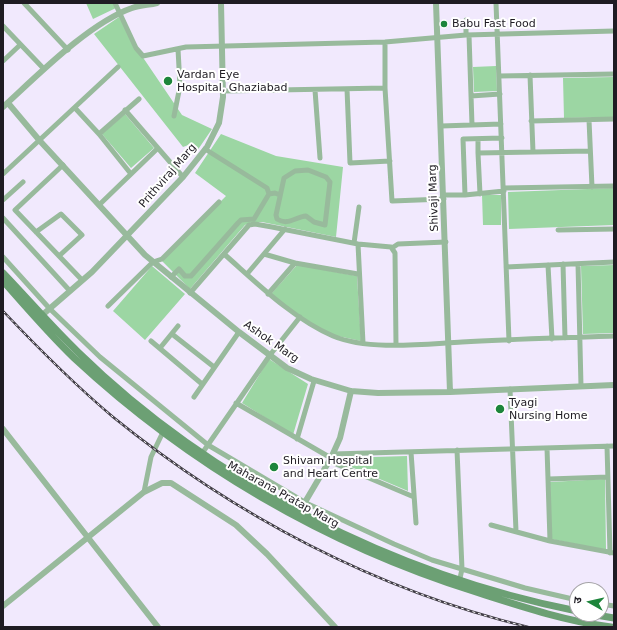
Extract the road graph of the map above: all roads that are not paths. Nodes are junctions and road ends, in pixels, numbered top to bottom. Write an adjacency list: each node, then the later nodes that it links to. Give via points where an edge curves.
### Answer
1 (24, 3): 18 (street)
2 (115, 3): 7 (street)
3 (156, 3): 7 (street, via 132,8)
4 (221, 3): 16 (street, Prithviraj Marg)
5 (436, 3): 13 (street, Shivaji Marg)
6 (496, 3): 11 (street)
7 (120, 14): 17 (street, via 136,48 143,56); 18 (street, via 101,24)
8 (466, 20): 12 (street)
9 (3, 26): 15 (street)
10 (614, 31): 11 (street)
11 (497, 34): 12 (street); 24 (street)
12 (467, 35): 13 (street); 30 (street)
13 (437, 37): 14 (street); 41 (street, Shivaji Marg)
14 (385, 42): 16 (street); 25 (street)
15 (20, 44): 19 (street); 21 (street)
16 (222, 45): 17 (street); 28 (street, Prithviraj Marg)
17 (178, 48): 35 (street, via 180,86)
18 (68, 50): 21 (street)
19 (3, 61)
20 (118, 67): 33 (street)
21 (44, 69): 32 (street)
22 (614, 74): 23 (street)
23 (530, 75): 24 (street); 38 (street)
24 (500, 76): 29 (street)
25 (385, 88): 26 (street); 53 (street)
26 (348, 89): 27 (street); 53 (street, via 350,163)
27 (315, 90): 28 (street); 52 (street)
28 (224, 91): 47 (street, Prithviraj Marg, via 219,122)
29 (500, 94): 30 (street); 39 (street)
30 (471, 96): 40 (street)
31 (139, 99): 34 (street)
32 (5, 105): 45 (street, Ashok Marg)
33 (75, 108): 42 (street); 45 (street)
34 (125, 110): 42 (street); 46 (street)
35 (174, 116)
36 (614, 119): 37 (street)
37 (589, 120): 38 (street); 48 (street)
38 (531, 121): 50 (street)
39 (501, 124): 40 (street); 43 (street)
40 (472, 125): 41 (street)
41 (441, 126): 66 (street, Shivaji Marg)
42 (99, 134): 56 (street)
43 (502, 138): 44 (street); 51 (street)
44 (478, 139): 49 (street); 65 (street, via 463,139)
45 (40, 141): 54 (street, Ashok Marg); 55 (street)
46 (158, 148): 56 (street); 57 (street)
47 (205, 149): 57 (street, Prithviraj Marg); 62 (street, via 267,188)
48 (590, 151): 50 (street); 60 (street)
49 (478, 152): 51 (street); 63 (street)
50 (533, 152): 51 (street)
51 (502, 153): 61 (street)
52 (320, 158)
53 (390, 162): 66 (street, via 392,201)
54 (63, 165): 69 (street, Ashok Marg); 75 (street, via 15,210)
55 (3, 174)
56 (132, 174): 69 (street)
57 (183, 177): 76 (street, Prithviraj Marg)
58 (23, 182): 67 (street)
59 (614, 186): 60 (street)
60 (592, 187): 61 (street)
61 (504, 190): 63 (street); 90 (street)
62 (269, 194): 64 (street); 94 (street, via 254,219 241,220 192,276 185,276 179,269)
63 (480, 194): 65 (street)
64 (280, 195): 64 (street, via 284,178 295,171 308,170 326,177 330,182 325,225 306,216 290,222 277,220)
65 (465, 195): 66 (street)
66 (444, 197): 77 (street, Shivaji Marg)
67 (3, 200)
68 (219, 202): 84 (street, via 162,259)
69 (99, 205): 76 (street, Ashok Marg)
70 (359, 207): 78 (street)
71 (3, 218): 97 (street)
72 (285, 229): 78 (street); 80 (street, via 249,225); 81 (street)
73 (614, 229): 74 (street)
74 (558, 230)
75 (36, 232): 82 (street); 82 (street, via 61,214 82,235)
76 (127, 236): 84 (street, Ashok Marg); 95 (street, Prithviraj Marg)
77 (446, 242): 79 (street, via 398,244); 114 (street, Shivaji Marg)
78 (356, 244): 79 (street); 93 (street)
79 (392, 248): 115 (street, via 395,253)
80 (224, 254): 92 (street); 98 (street)
81 (264, 254): 86 (street); 92 (street)
82 (59, 256): 95 (street)
83 (3, 257): 101 (street)
84 (153, 262): 94 (street, Ashok Marg); 100 (street)
85 (614, 262): 88 (street)
86 (295, 263): 93 (street); 99 (street)
87 (564, 264): 88 (street); 89 (street); 108 (street)
88 (578, 264): 109 (street)
89 (548, 265): 90 (street); 110 (street)
90 (506, 266): 112 (street)
91 (3, 273): 102 (main road, Maharana Pratap Marg)
92 (247, 274): 99 (street)
93 (358, 274): 113 (street)
94 (171, 277): 98 (street, Ashok Marg)
95 (82, 280): 97 (street, Prithviraj Marg)
96 (3, 282): 102 (main road, Maharana Pratap Marg)
97 (70, 292): 101 (street, Prithviraj Marg)
98 (190, 293): 105 (street, Ashok Marg)
99 (268, 294): 103 (street)
100 (108, 306)
101 (50, 309): 102 (street, Prithviraj Marg); 131 (street, via 100,358)
102 (40, 317): 129 (main road, Maharana Pratap Marg, via 89,372); 137 (main road, Maharana Pratap Marg, via 143,409)
103 (300, 317): 113 (street, via 333,336); 117 (street)
104 (178, 326): 106 (street)
105 (239, 332): 117 (street, Ashok Marg); 118 (street)
106 (172, 334): 116 (street); 118 (street)
107 (614, 336): 109 (street)
108 (566, 338): 109 (street); 110 (street)
109 (580, 338): 122 (street)
110 (552, 339): 112 (street)
111 (151, 340): 116 (street)
112 (509, 341): 114 (street)
113 (363, 343): 115 (street)
114 (448, 343): 115 (street); 125 (street, Shivaji Marg)
115 (396, 344)
116 (160, 348): 120 (street)
117 (270, 355): 119 (street, Ashok Marg, via 287,368); 127 (street)
118 (214, 367): 120 (street)
119 (314, 380): 124 (street, Ashok Marg); 130 (street)
120 (202, 384): 126 (street)
121 (614, 385): 122 (street, Ashok Marg)
122 (581, 386): 123 (street, Ashok Marg)
123 (510, 389): 125 (street, Ashok Marg); 135 (street)
124 (351, 391): 125 (street, Ashok Marg); 139 (street, via 344,426)
125 (450, 392)
126 (194, 397)
127 (236, 403): 130 (street); 131 (street)
128 (3, 429): 150 (street)
129 (163, 432): 143 (street, via 151,457); 146 (main road, Maharana Pratap Marg, via 225,476)
130 (297, 439): 139 (street)
131 (208, 445): 137 (street); 145 (street)
132 (607, 446): 133 (street); 134 (street); 141 (street)
133 (614, 446)
134 (547, 448): 135 (street); 142 (street)
135 (512, 449): 136 (street); 149 (street)
136 (457, 450): 138 (street); 153 (street)
137 (203, 452): 146 (main road, Maharana Pratap Marg)
138 (411, 452): 139 (street); 144 (street)
139 (333, 457): 140 (street); 140 (street); 145 (street)
140 (336, 464): 144 (street)
141 (608, 477): 142 (street); 152 (street)
142 (549, 479): 151 (street)
143 (144, 492): 150 (street); 159 (street, via 162,484 171,484 236,525 267,554)
144 (414, 497): 147 (street)
145 (306, 503): 146 (street); 153 (street, via 394,544)
146 (298, 515): 154 (main road, Maharana Pratap Marg)
147 (416, 523)
148 (491, 525): 149 (street)
149 (516, 531): 151 (street)
150 (90, 538): 156 (street); 158 (street)
151 (550, 541): 152 (street)
152 (612, 553)
153 (462, 569): 154 (street); 155 (street)
154 (459, 583): 157 (main road, Maharana Pratap Marg); 160 (main road, Maharana Pratap Marg, via 548,613)
155 (569, 598)
156 (3, 606)
157 (569, 610)
158 (158, 627)
159 (335, 627)
160 (611, 627)

